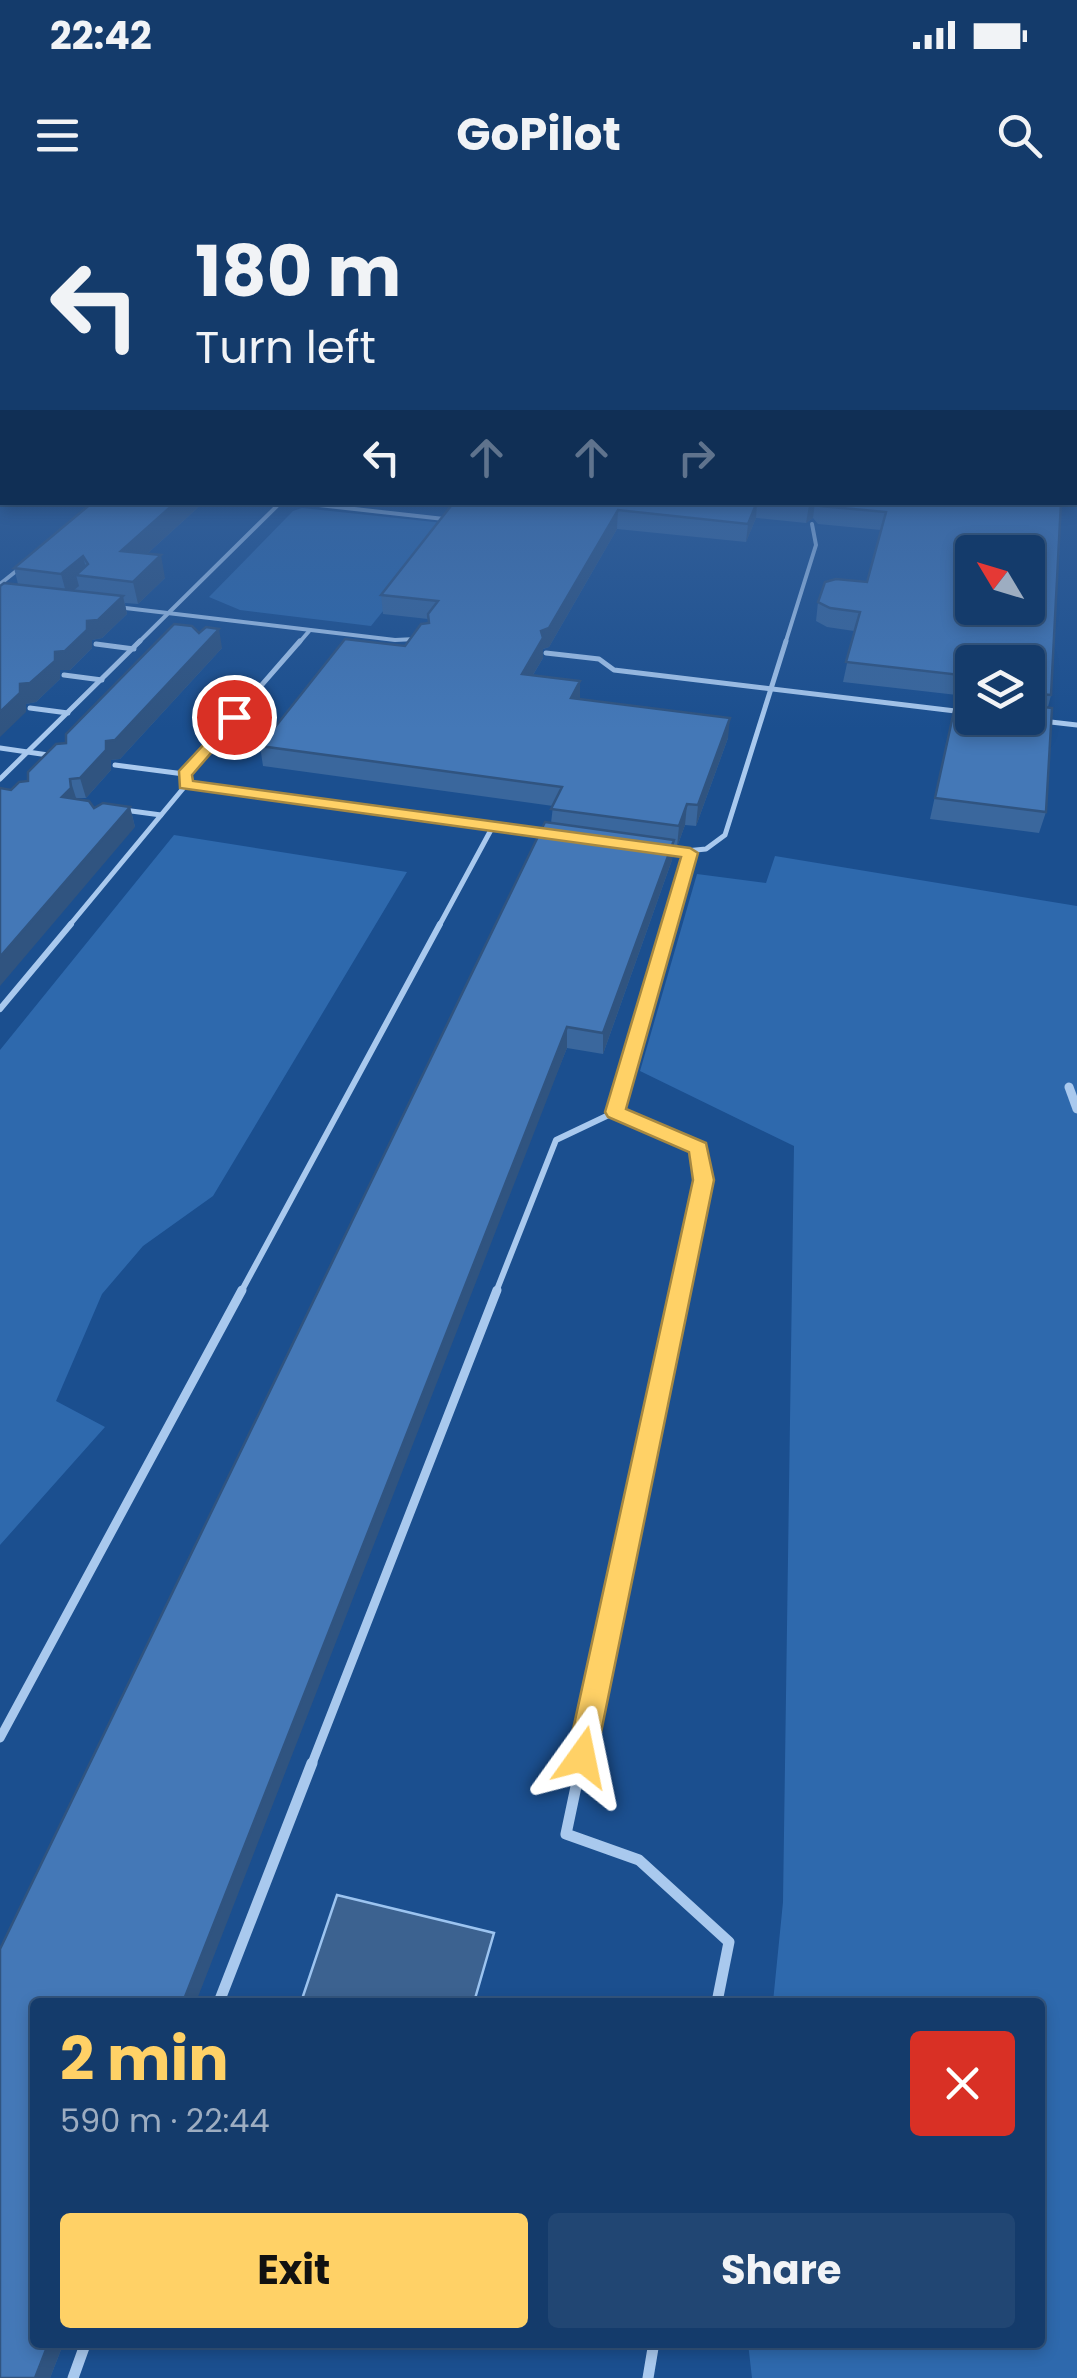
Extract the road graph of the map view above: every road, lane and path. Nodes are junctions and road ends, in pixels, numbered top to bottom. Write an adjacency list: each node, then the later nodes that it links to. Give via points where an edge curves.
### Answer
1 (258, 526): 6 (lane)
2 (812, 526): 16 (lane, via 816,544)
3 (28, 560): 4 (lane)
4 (0, 584)
5 (103, 606): 6 (lane)
6 (170, 614): 7 (lane); 12 (lane)
7 (225, 620): 8 (lane); 9 (lane)
8 (310, 630): 10 (lane); 26 (lane)
9 (214, 632)
10 (426, 638)
11 (96, 644): 12 (lane)
12 (134, 649): 15 (lane)
13 (546, 652): 16 (lane, via 599,659 614,670)
14 (64, 675): 15 (lane)
15 (102, 680): 19 (lane)
16 (774, 689): 18 (lane); 34 (lane, via 725,835)
17 (30, 708): 19 (lane)
18 (955, 711)
19 (68, 713): 23 (lane)
20 (1045, 722): 21 (lane)
21 (1077, 725)
22 (0, 748): 23 (lane)
23 (28, 752): 24 (lane); 27 (lane)
24 (67, 758)
25 (116, 764): 26 (lane)
26 (184, 774): 28 (lane)
27 (0, 779)
28 (186, 785): 30 (lane); 31 (lane)
29 (112, 808): 30 (lane)
30 (161, 815): 35 (lane)
31 (492, 828): 32 (lane); 39 (lane)
32 (564, 838)
33 (655, 851): 34 (lane)
34 (690, 853): 38 (lane)
35 (0, 1010)
36 (1069, 1086): 37 (street)
37 (1077, 1109)
38 (615, 1112): 40 (lane, via 556,1140); 41 (lane, via 699,1148 703,1180 566,1834 639,1860 728,1942)
39 (0, 1738)
40 (221, 1998)
41 (718, 1998)
42 (84, 2348): 44 (lane)
43 (653, 2348): 45 (lane)
44 (72, 2378)
45 (648, 2378)

